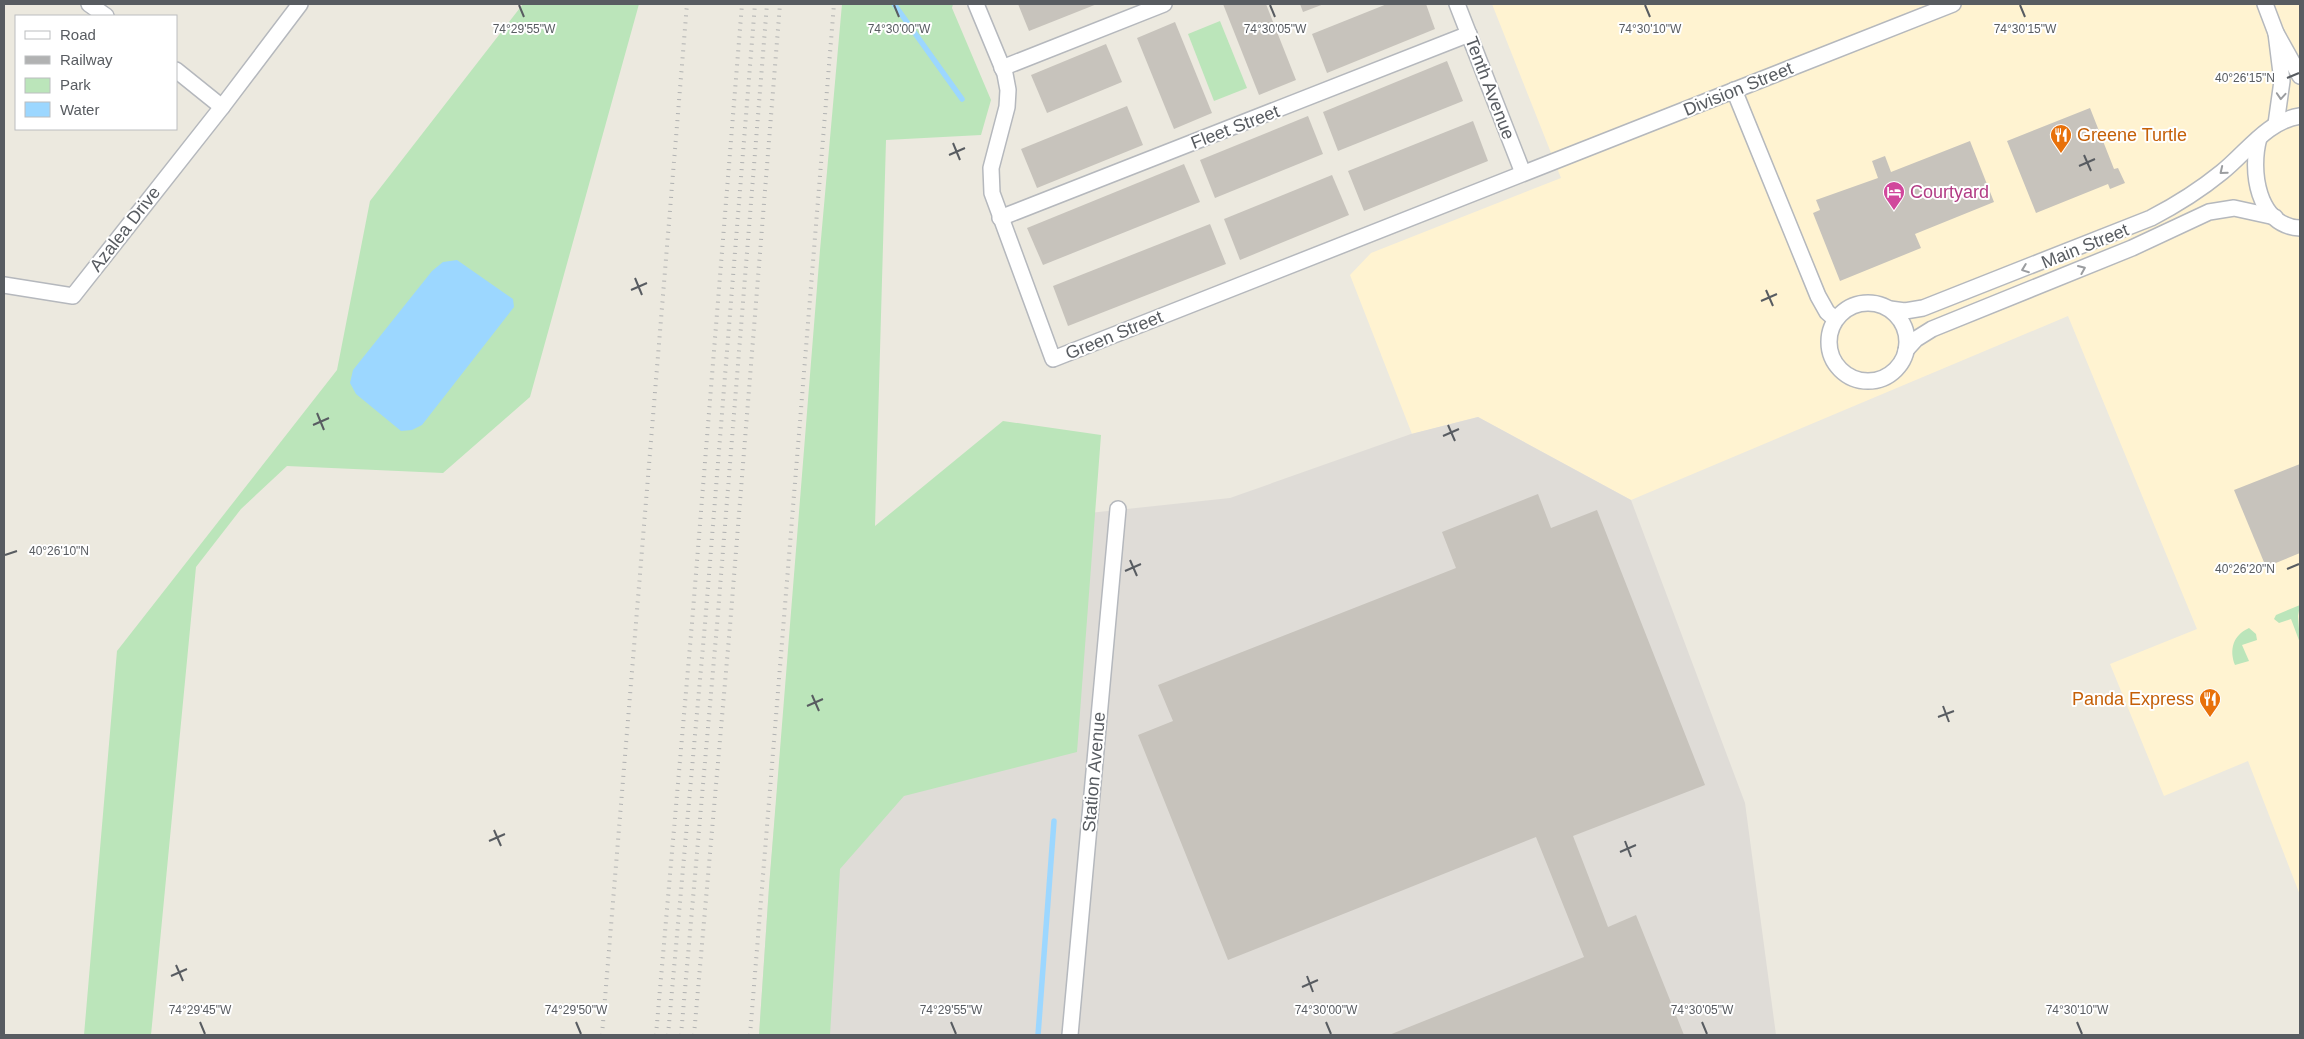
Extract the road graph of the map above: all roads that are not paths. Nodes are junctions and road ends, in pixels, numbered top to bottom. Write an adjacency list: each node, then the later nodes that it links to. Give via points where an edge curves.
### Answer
1 (89, 4): 8 (street)
2 (300, 4): 15 (street, Azalea Drive)
3 (976, 4): 11 (street, Green Street)
4 (1164, 4): 11 (street)
5 (1457, 4): 10 (street, Tenth Avenue)
6 (1952, 4): 14 (street, Division Street)
7 (2264, 4): 9 (street)
8 (105, 15)
9 (2276, 32): 13 (street); 17 (street, one-way to 17, via 2282,81)
10 (1469, 34): 19 (street, Tenth Avenue); 20 (street, Fleet Street)
11 (1002, 68): 20 (street, Green Street, via 1008,98 991,168 992,192)
12 (178, 72): 15 (street)
13 (2300, 76)
14 (1734, 90): 19 (street, Division Street); 26 (street, via 1818,296)
15 (222, 107): 24 (street, Azalea Drive, via 73,296)
16 (2300, 116): 17 (street)
17 (2276, 124): 18 (street, Main Street)
18 (2259, 138): 21 (street, via 2255,178 2260,194); 25 (street, Main Street, one-way to 25, via 2189,196 2134,226 1923,308)
19 (1523, 173): 20 (street, Green Street, via 1053,359)
20 (1000, 218)
21 (2280, 220): 22 (street, Main Street); 23 (street); 27 (street, Main Street, one-way to 21, via 1932,329 2115,255 2200,215 2234,208)
22 (2300, 228)
23 (2300, 239)
24 (4, 285)
25 (1890, 309): 26 (street, via 1882,304 1864,302 1848,307); 27 (street, via 1902,327)
26 (1835, 319): 27 (street, via 1829,335 1832,352 1839,368 1854,379 1871,381 1884,377 1898,367)
27 (1906, 350)
28 (1118, 509): 29 (street, Station Avenue)
29 (1070, 1035)

